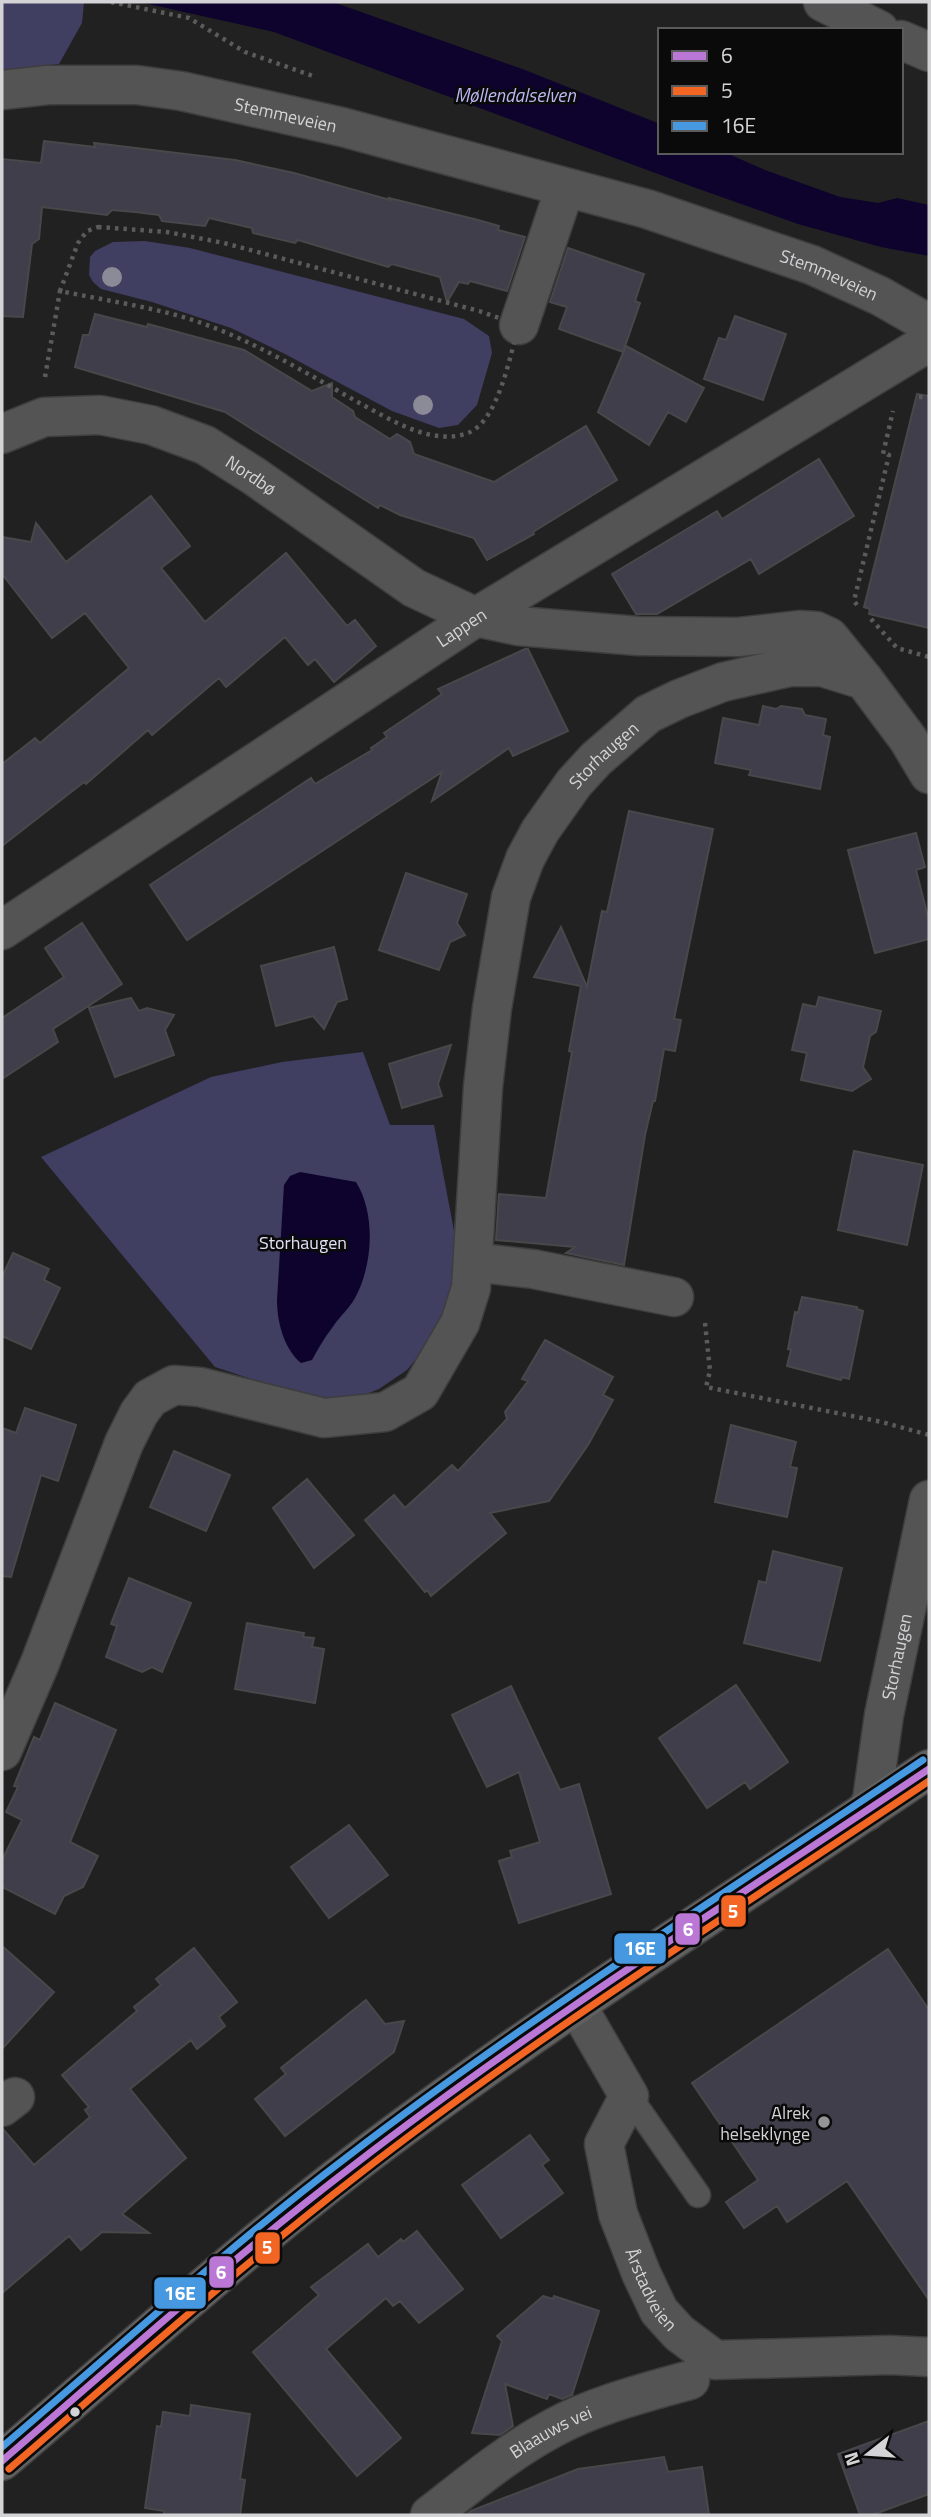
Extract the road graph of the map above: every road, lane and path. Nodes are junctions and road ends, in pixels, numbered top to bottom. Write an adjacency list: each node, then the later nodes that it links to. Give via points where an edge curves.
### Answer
1 (111, 2): 6 (path, via 190,18 245,52)
2 (823, 2): 3 (street)
3 (875, 28)
4 (903, 41): 5 (street)
5 (929, 52)
6 (314, 77)
7 (2, 90): 8 (street, Stemmeveien, via 94,84 181,91 342,127)
8 (565, 188): 10 (street, Stemmeveien, via 647,209 812,265); 11 (street)
9 (60, 291): 11 (path, via 87,231 128,228 224,243); 11 (path, via 203,324 407,428 435,436 470,432 493,410); 14 (path, via 43,390)
10 (929, 324)
11 (519, 325)
12 (929, 342): 16 (street, Lappen)
13 (893, 413): 17 (path, via 883,454 888,455 854,601 897,648)
14 (44, 417): 15 (street, Nordbø); 16 (street, Nordbø, via 100,415 151,425 205,446 414,588)
15 (2, 434)
16 (476, 617): 18 (street, via 518,626 638,636 738,637 816,631 829,637); 20 (street, Lappen)
17 (929, 657)
18 (864, 680): 19 (street); 21 (street, Storhaugen, via 822,667 790,667 723,682 679,699 648,715 596,759 540,831 511,897 492,1008)
19 (929, 774)
20 (2, 930)
21 (473, 1262): 22 (street, via 533,1269); 25 (street, Storhaugen, via 471,1288 447,1350 420,1392 385,1412 324,1418 200,1387 174,1385 150,1398 124,1443)
22 (689, 1307): 23 (path, via 710,1371 706,1387)
23 (929, 1435)
24 (929, 1500): 27 (street, Storhaugen, via 884,1715 872,1800)
25 (2, 1751)
26 (929, 1769): 27 (main road)
27 (866, 1812): 28 (main road)
28 (577, 2006): 29 (street); 33 (main road, via 403,2127)
29 (629, 2096): 30 (lane); 31 (street, Årstadveien, via 604,2144 618,2214 659,2311 679,2333 715,2360)
30 (698, 2195)
31 (929, 2357)
32 (690, 2380): 34 (street, Blaauws vei, via 555,2427 496,2462)
33 (2, 2460)
34 (430, 2515)

